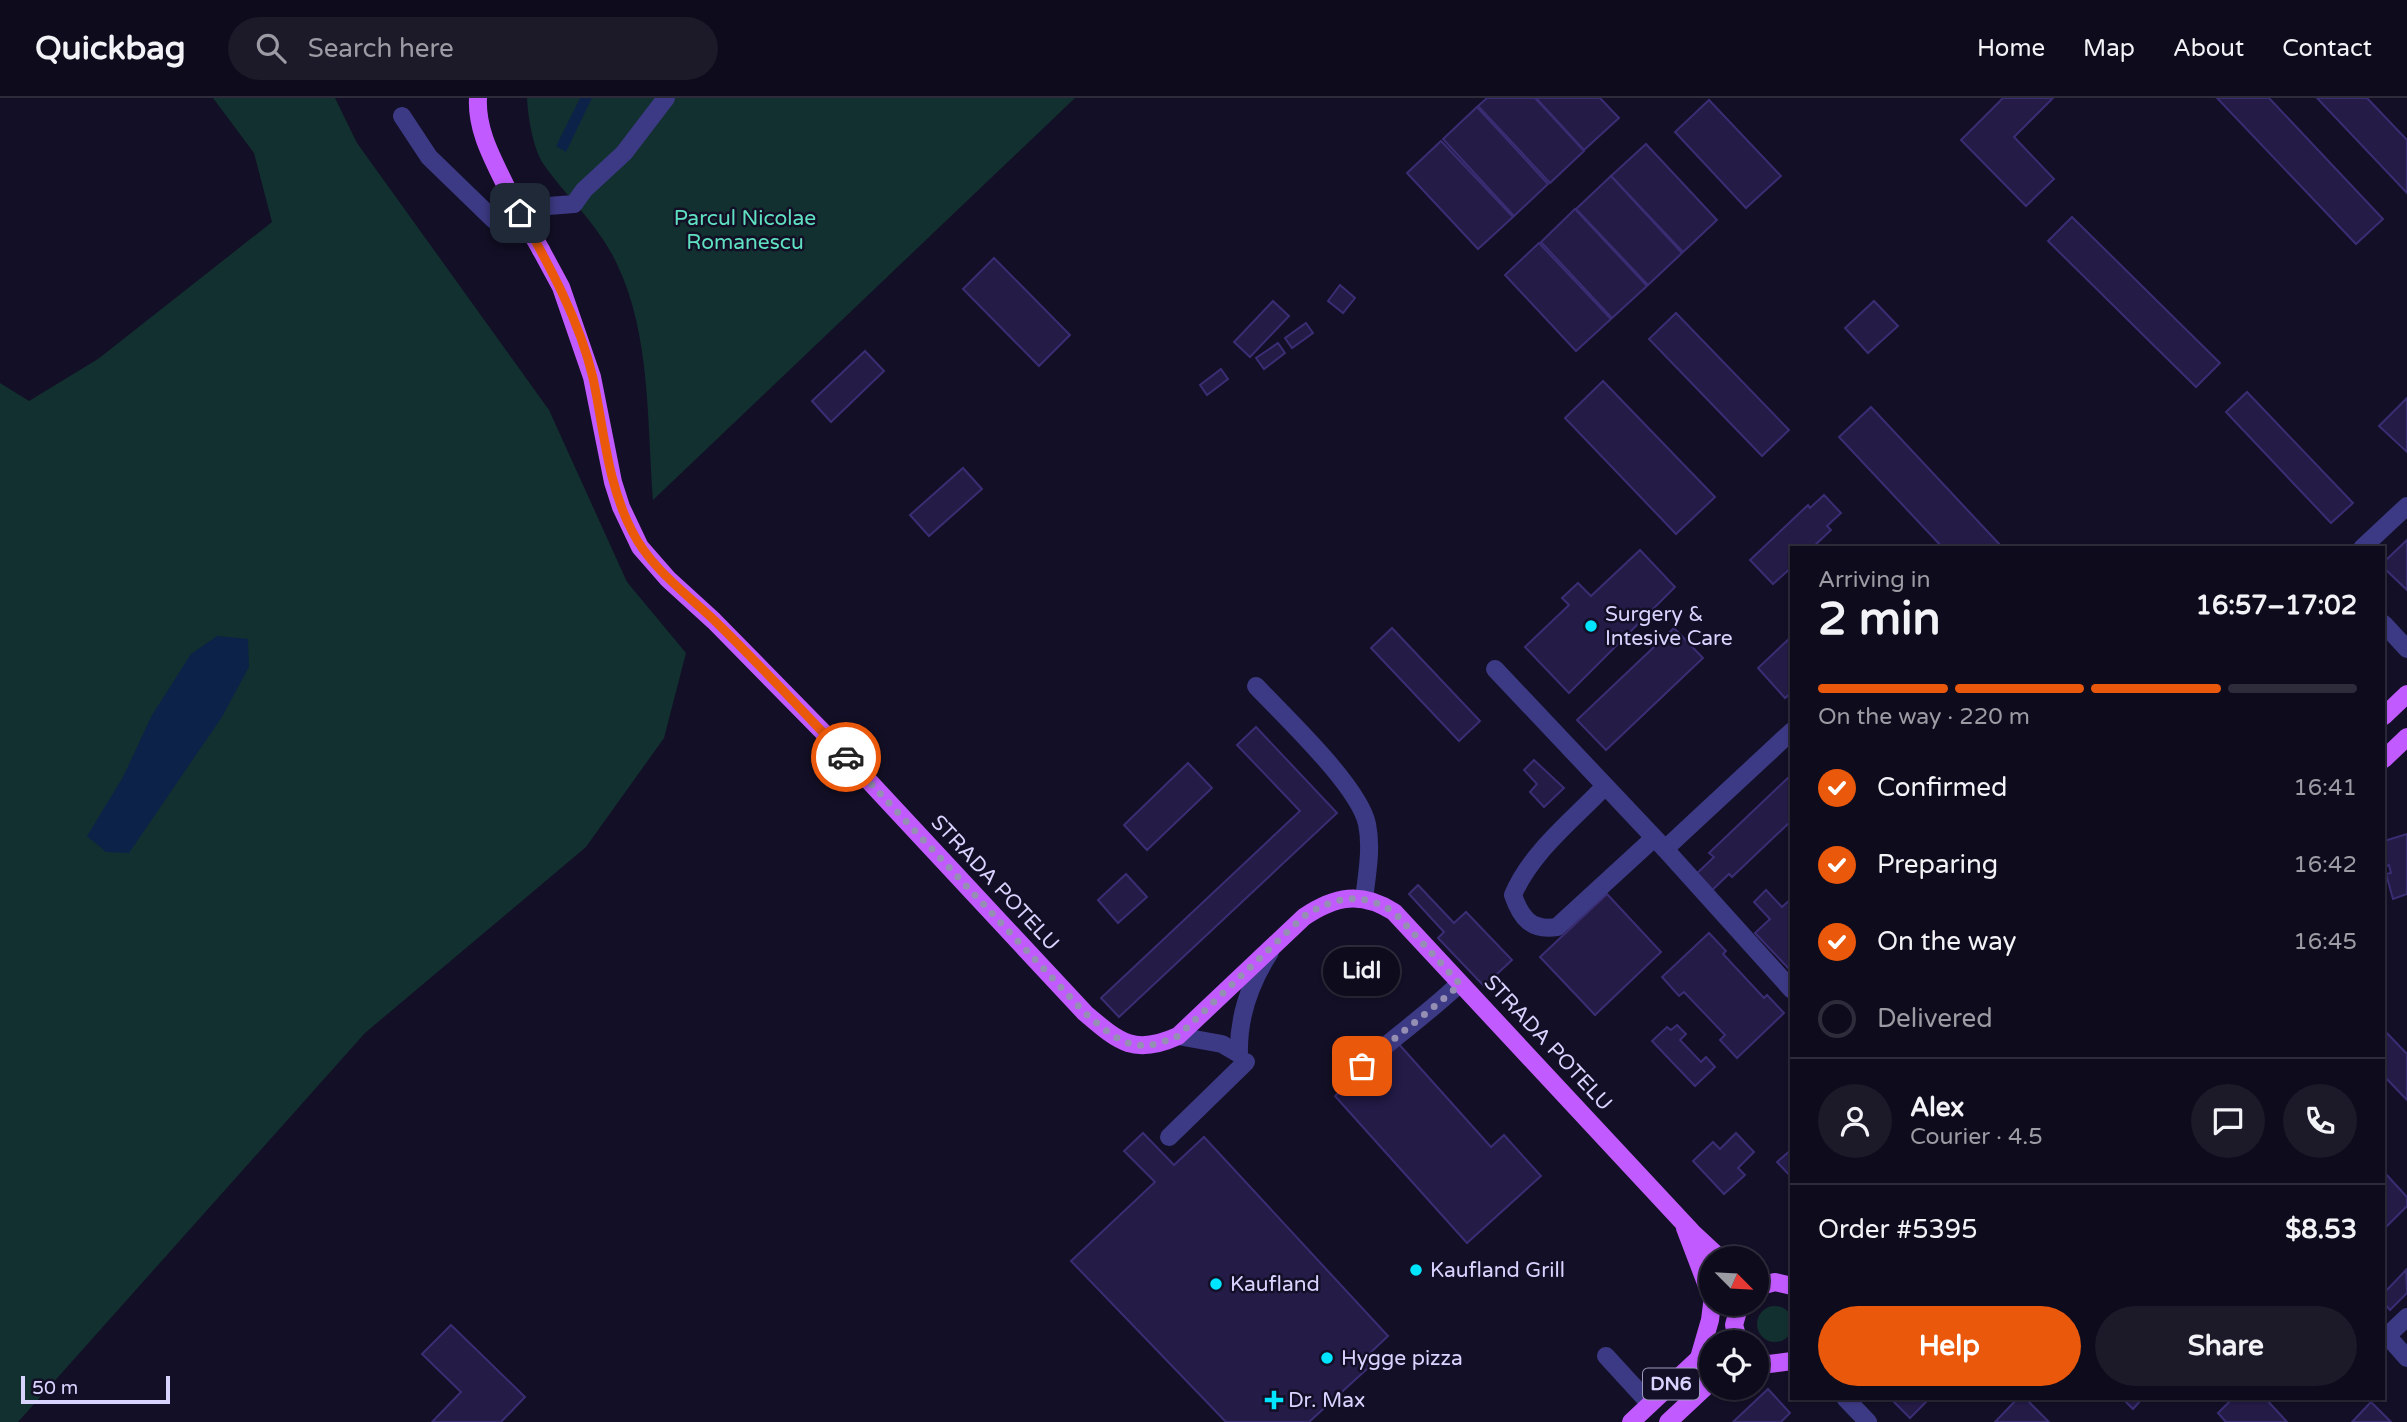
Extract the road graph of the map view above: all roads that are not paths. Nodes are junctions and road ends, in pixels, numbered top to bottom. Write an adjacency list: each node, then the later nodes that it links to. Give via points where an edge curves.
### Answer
1 (478, 98): 21 (main road, STRADA POTELU, bridge, via 485,141 561,288 588,364 612,482 640,547 826,735 1085,1013 1126,1044 1157,1045)
2 (666, 98): 3 (street, via 624,153 574,204 495,220 429,158)
3 (402, 116)
4 (2407, 506): 5 (street)
5 (2364, 546)
6 (2385, 625): 7 (street)
7 (2407, 649)
8 (1494, 669): 15 (street)
9 (1256, 686): 17 (street, via 1341,776 1367,822)
10 (2407, 694): 11 (main road)
11 (2385, 715)
12 (1790, 733): 16 (street)
13 (2407, 737): 14 (main road)
14 (2385, 757)
15 (1605, 786): 16 (street); 16 (street, via 1519,881 1513,895 1524,919 1543,929 1557,927)
16 (1660, 844): 20 (street)
17 (1364, 899): 18 (main road, STRADA POTELU, via 1326,902 1304,916); 19 (main road, STRADA POTELU, via 1394,912)
18 (1273, 947): 21 (main road, STRADA POTELU); 21 (street, via 1249,992 1238,1033 1240,1054 1222,1045)
19 (1460, 984): 23 (street); 25 (main road, STRADA POTELU)
20 (1790, 988)
21 (1178, 1036)
22 (1246, 1062): 24 (street)
23 (1362, 1066)
24 (1169, 1137)
25 (1687, 1227): 26 (main road, STRADA POTELU); 27 (main road, STRADA POTELU); 28 (main road)
26 (1699, 1246)
27 (1707, 1246)
28 (1699, 1263)
29 (2407, 1317): 30 (street)
30 (2385, 1334): 33 (street)
31 (1606, 1356): 38 (street)
32 (1699, 1358): 38 (main road, DN6)
33 (2407, 1358)
34 (1769, 1362): 35 (main road)
35 (1788, 1365)
36 (1699, 1393): 40 (main road, DN6)
37 (1847, 1400): 41 (street)
38 (1650, 1404): 39 (main road, DN6)
39 (1630, 1422)
40 (1668, 1422)
41 (1868, 1422)

